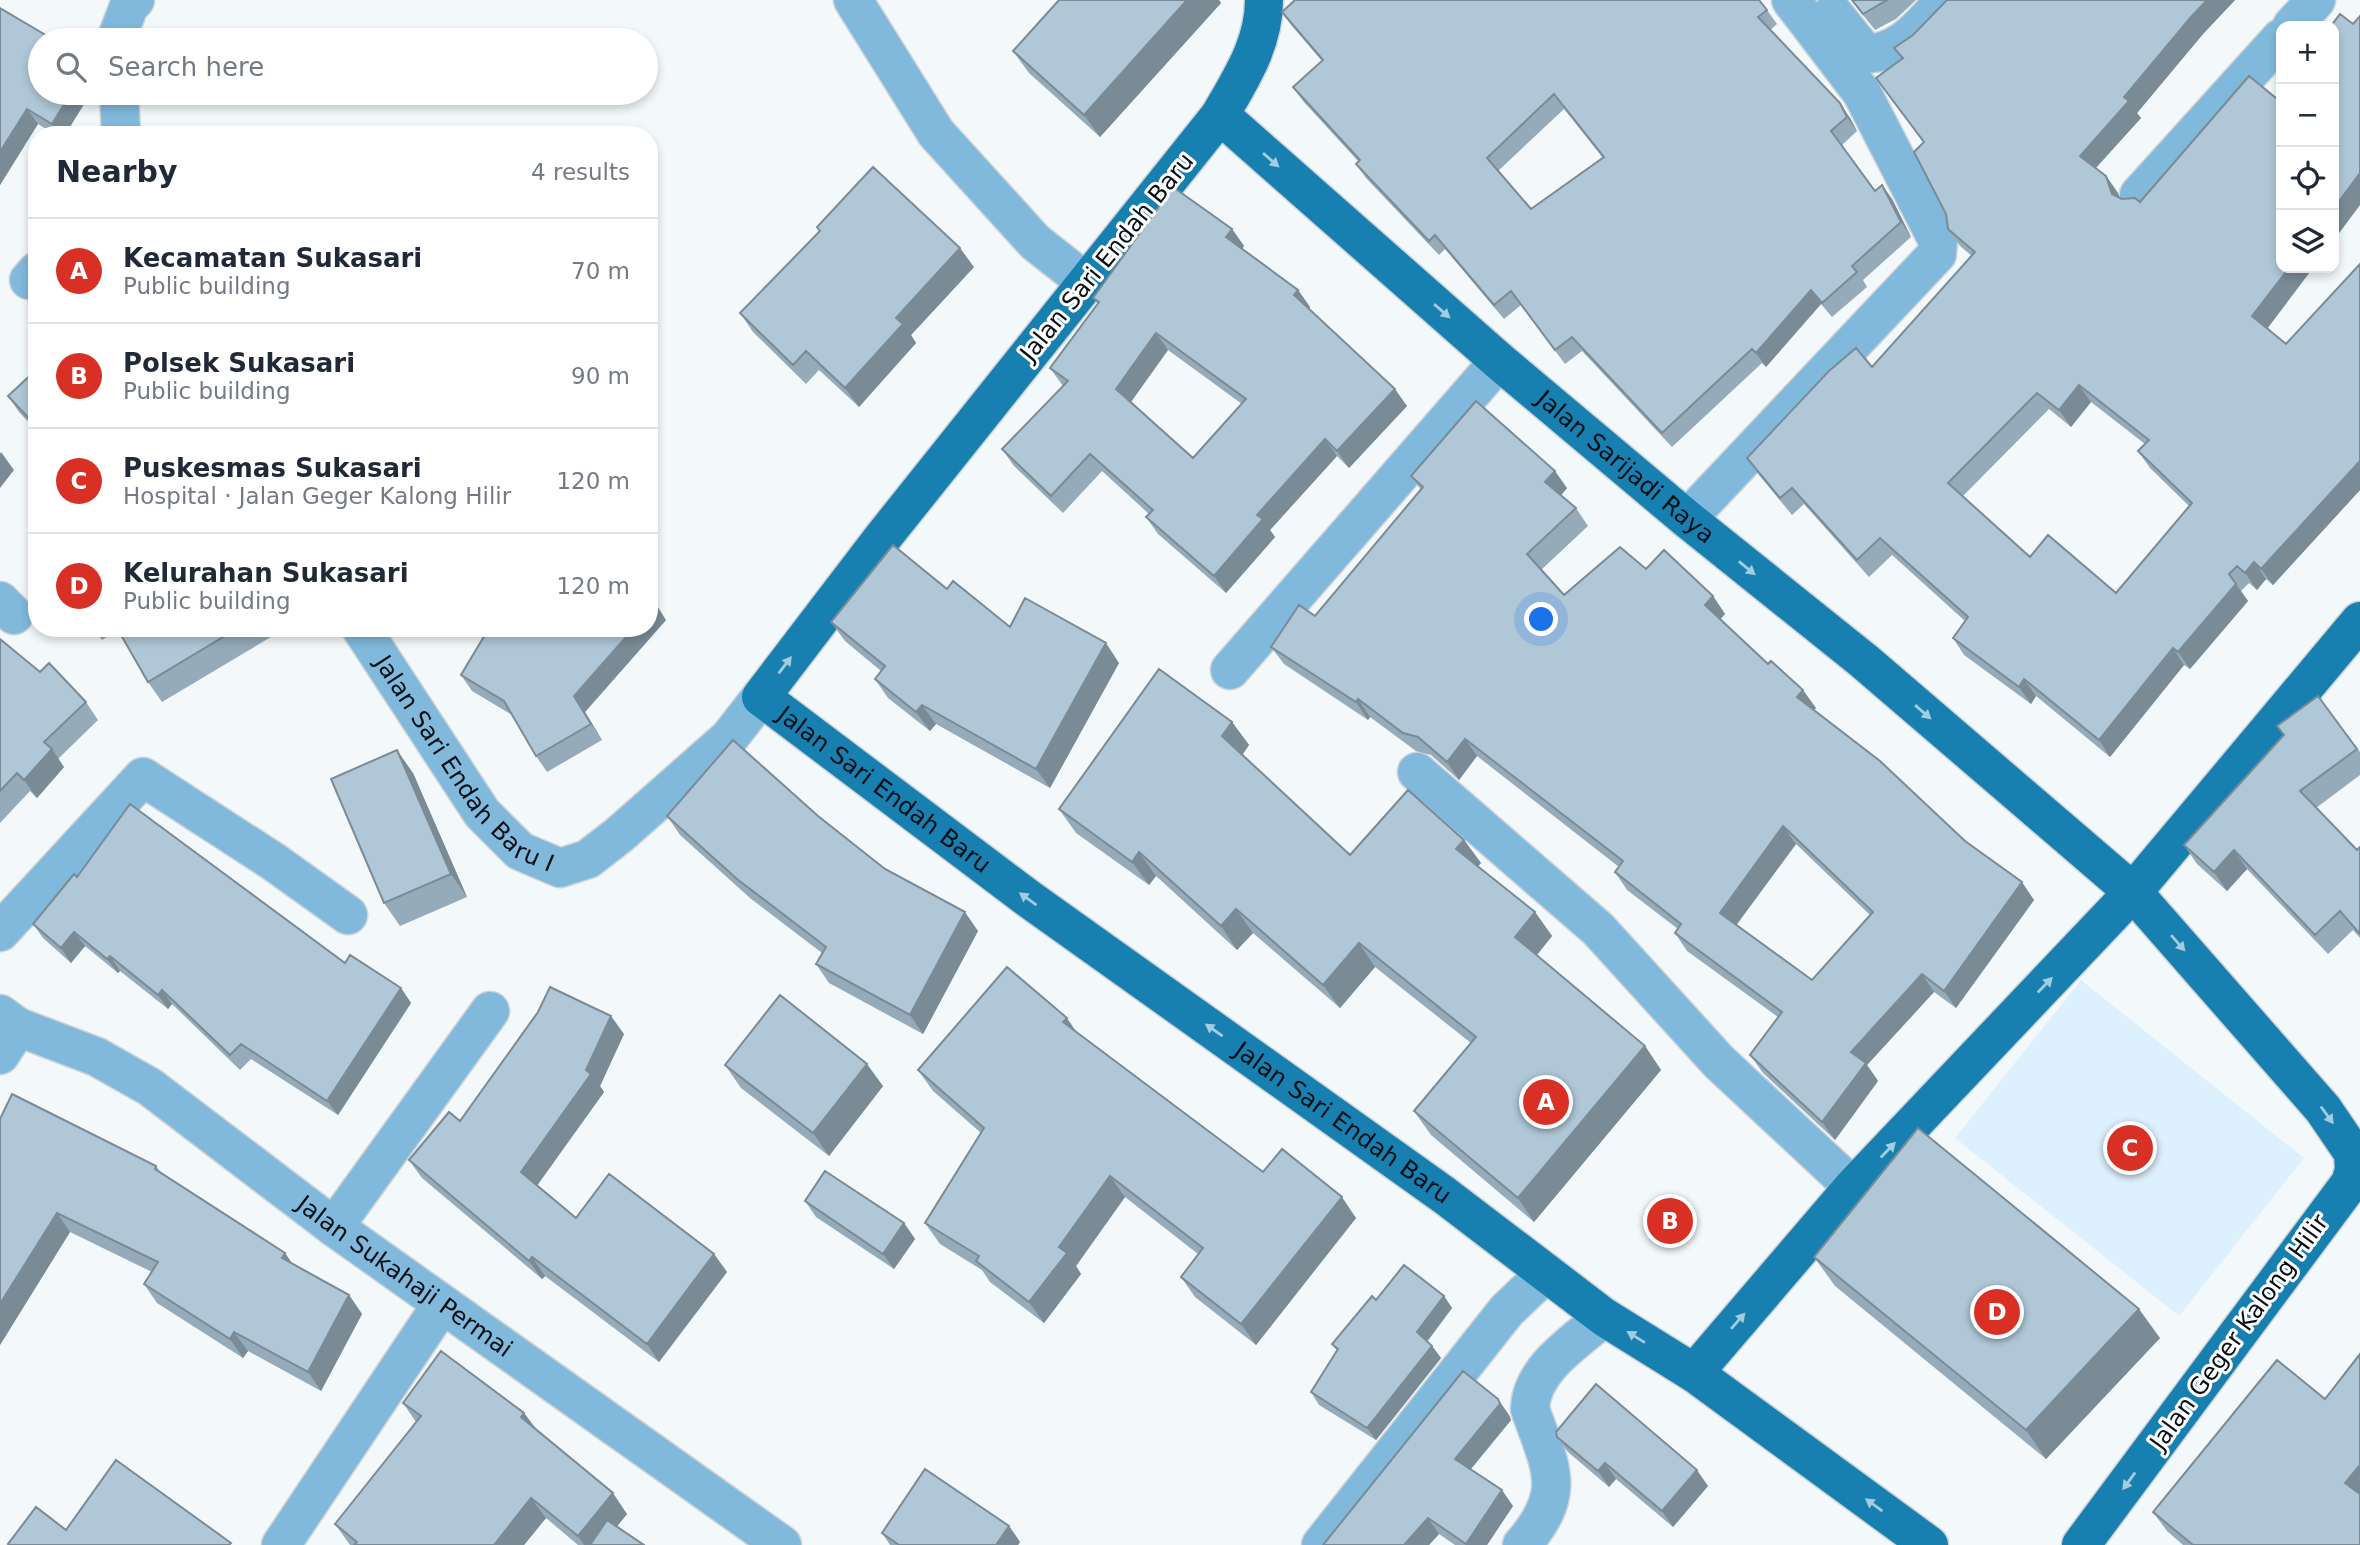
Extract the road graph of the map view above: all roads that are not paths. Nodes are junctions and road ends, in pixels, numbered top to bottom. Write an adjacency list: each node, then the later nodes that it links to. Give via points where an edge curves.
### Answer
1 (853, 0): 13 (street, via 936,133 1035,242)
2 (1264, 0): 10 (main road, via 1264,21 1252,58)
3 (1791, 0): 15 (street, via 1862,93 1938,241 1937,254)
4 (1822, 0): 5 (street, via 1866,54 1882,53 1905,42)
5 (1945, 0)
6 (2316, 0): 7 (street)
7 (2297, 21)
8 (2276, 44): 12 (street)
9 (119, 105): 11 (street)
10 (1220, 115): 13 (main road, Jalan Sari Endah Baru); 14 (main road, Jalan Sarijadi Raya, one-way to 14)
11 (120, 126)
12 (2139, 195)
13 (1086, 282): 19 (main road, Jalan Sari Endah Baru, one-way to 13)
14 (1499, 361): 15 (main road, Jalan Sarijadi Raya); 18 (street)
15 (1687, 519): 22 (main road, Jalan Sarijadi Raya, one-way to 22, via 1864,661)
16 (2360, 621): 22 (main road)
17 (367, 637): 21 (street, Jalan Sari Endah Baru I, via 482,813 520,851 560,868)
18 (1230, 670)
19 (761, 697): 21 (street, Jalan Sari Endah Baru, via 729,738); 30 (main road, Jalan Sari Endah Baru, one-way to 19, via 1421,1178 1028,899)
20 (1417, 772): 28 (street, via 1598,929 1719,1062)
21 (588, 859)
22 (2133, 892): 28 (main road, one-way to 22); 39 (main road, Jalan Geger Kalong Hilir, one-way to 39, via 2323,1109 2355,1161 2346,1189)
23 (348, 915): 24 (street, via 143,777)
24 (0, 932)
25 (490, 1011): 29 (street)
26 (6, 1032): 29 (street, Jalan Sukahaji Permai, via 123,1070)
27 (431, 1055): 29 (street)
28 (1853, 1187): 33 (main road, one-way to 28)
29 (324, 1219): 31 (street, Jalan Sukahaji Permai)
30 (1546, 1273): 32 (main road, Jalan Sari Endah Baru); 36 (street, via 1507,1310)
31 (442, 1304): 34 (street); 35 (street, Jalan Sukahaji Permai)
32 (1604, 1317): 33 (main road, Jalan Sari Endah Baru, one-way to 32); 37 (street, via 1543,1372 1531,1398 1552,1497 1542,1522)
33 (1693, 1373): 38 (main road, Jalan Sari Endah Baru, one-way to 33)
34 (281, 1545)
35 (782, 1545)
36 (1321, 1545)
37 (1522, 1545)
38 (1929, 1545)
39 (2081, 1545)

